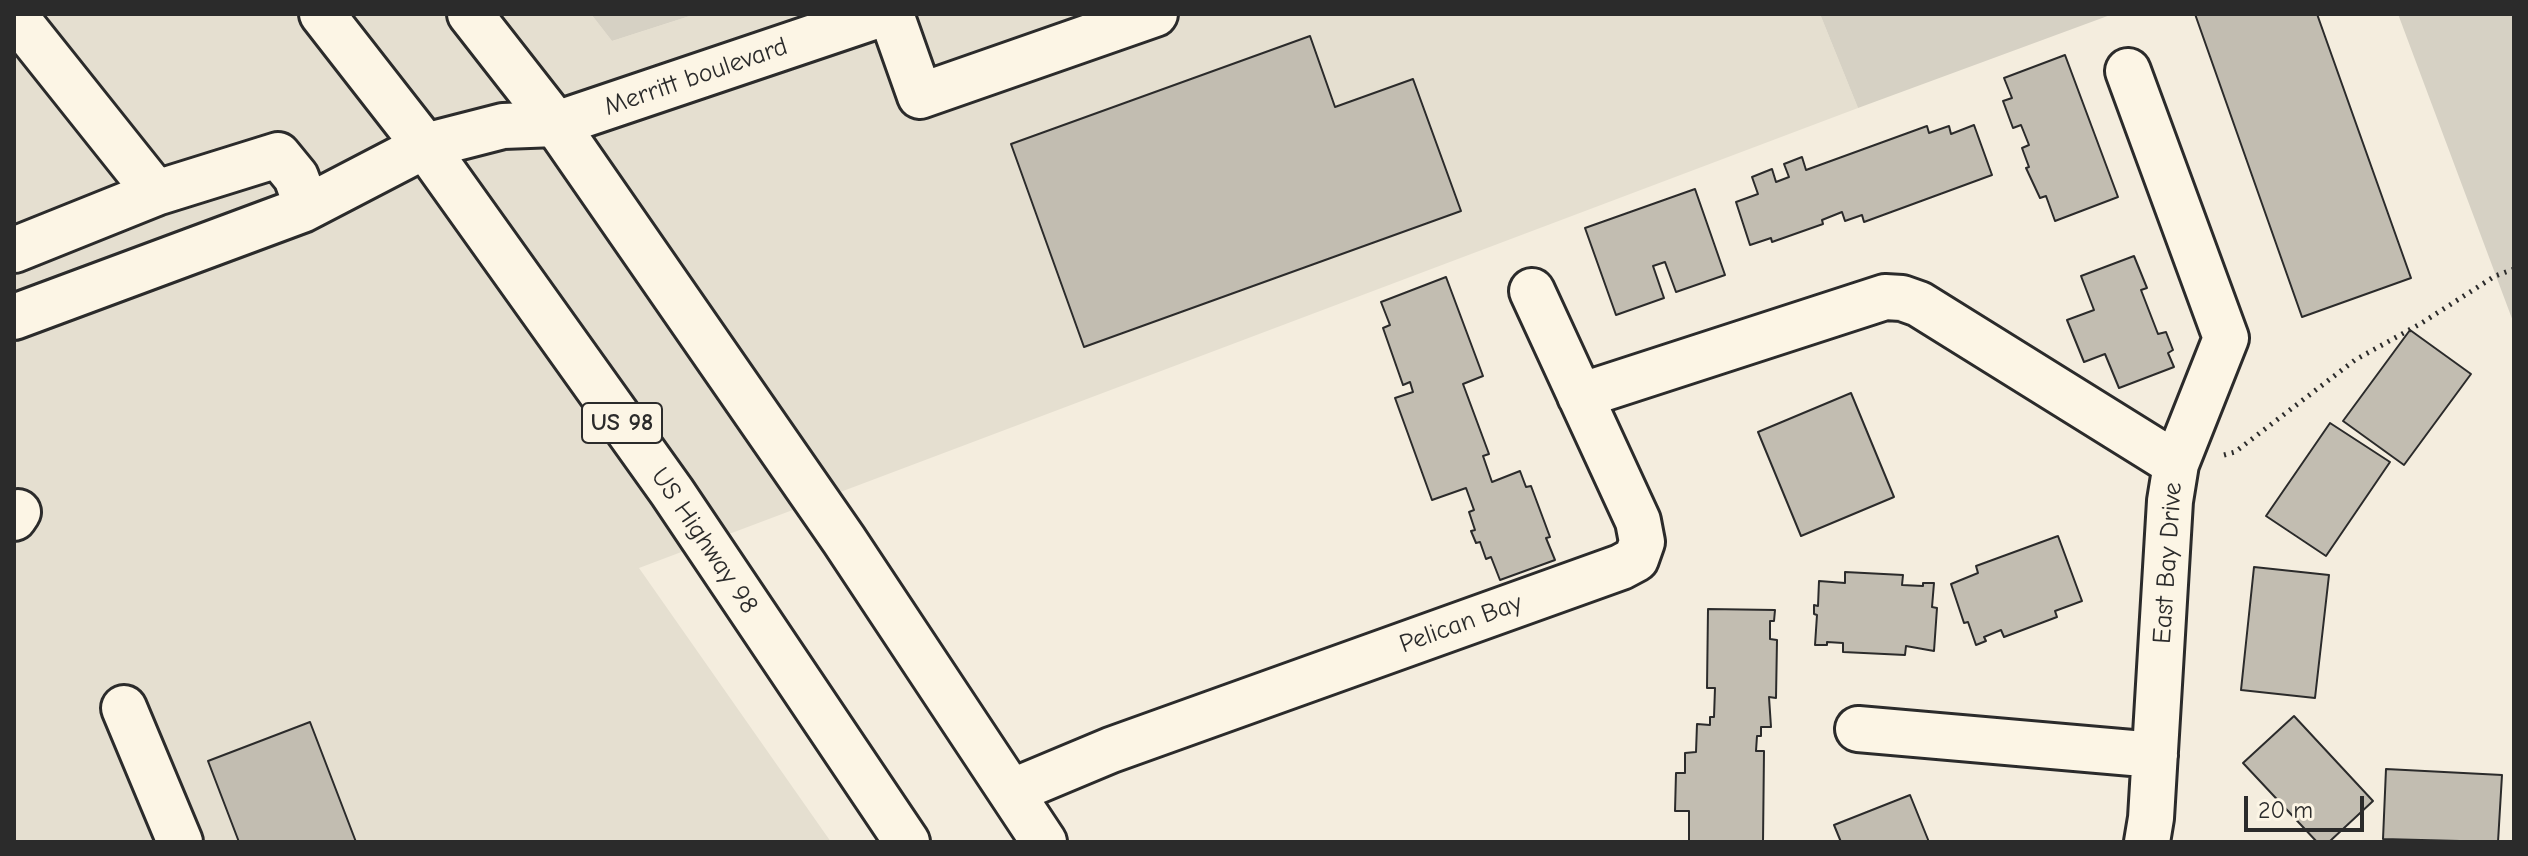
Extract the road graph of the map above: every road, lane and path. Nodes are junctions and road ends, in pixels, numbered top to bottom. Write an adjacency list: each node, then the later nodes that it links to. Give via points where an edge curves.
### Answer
1 (322, 14): 9 (street, US Highway 98 / US 98)
2 (470, 14): 8 (street)
3 (882, 14): 8 (street, Merritt boulevard)
4 (891, 14): 5 (street, via 920,96)
5 (1155, 14)
6 (14, 15): 10 (street)
7 (2128, 71): 17 (street, East Bay Drive, via 2226,338)
8 (556, 124): 9 (street, Merritt boulevard, via 503,126); 21 (street)
9 (425, 146): 11 (street, Merritt boulevard); 23 (street, US Highway 98 / US 98, via 672,492)
10 (156, 193): 11 (street, via 278,155 296,177); 12 (street)
11 (307, 207): 15 (street, Merritt boulevard)
12 (14, 250)
13 (2514, 269): 17 (path, via 2355,360 2235,452)
14 (1532, 291): 16 (street, Pelican Bay)
15 (14, 317)
16 (1580, 396): 17 (street, via 1885,297 1902,298); 21 (street, Pelican Bay, via 1638,521 1642,542 1636,559 1111,750)
17 (2176, 464): 20 (street, East Bay Drive)
18 (124, 708): 22 (street)
19 (1858, 729): 20 (street)
20 (2155, 755): 25 (street, East Bay Drive)
21 (1013, 791): 24 (street)
22 (180, 842)
23 (907, 842)
24 (1044, 842)
25 (2147, 842)

